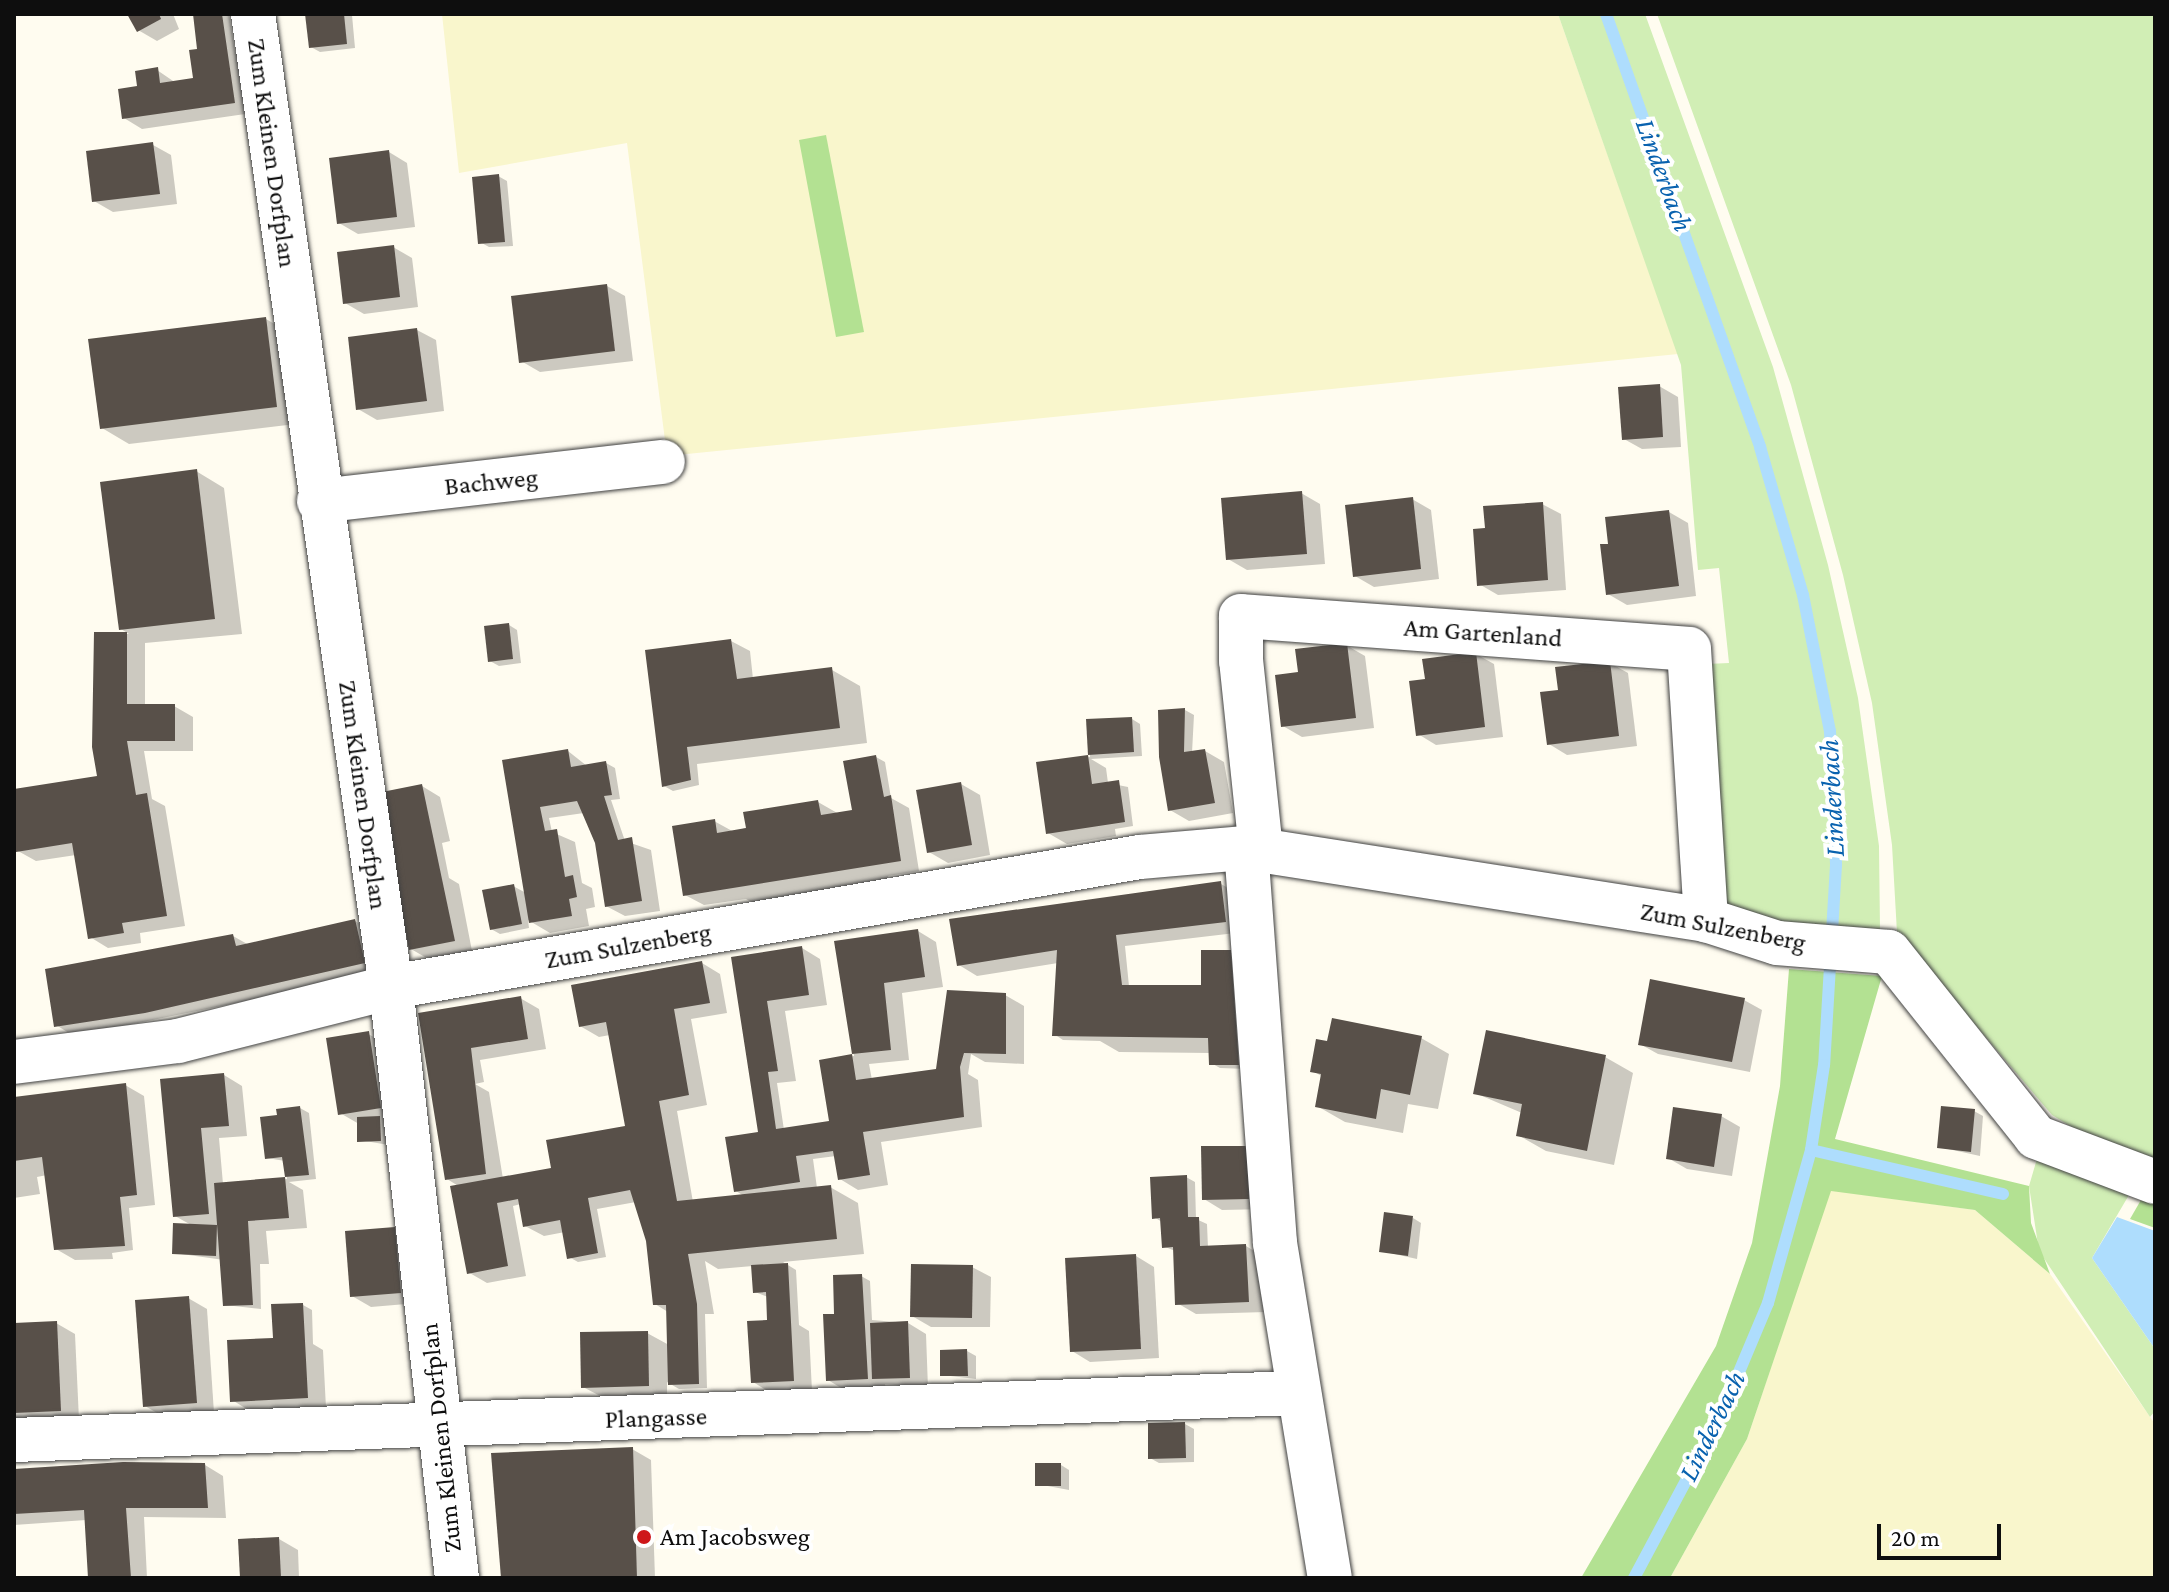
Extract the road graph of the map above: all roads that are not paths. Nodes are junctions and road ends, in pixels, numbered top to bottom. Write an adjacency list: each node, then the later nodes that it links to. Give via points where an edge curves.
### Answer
1 (253, 14): 3 (street, Zum Kleinen Dorfplan)
2 (663, 462): 3 (street, Bachweg)
3 (319, 501): 6 (street, Zum Kleinen Dorfplan)
4 (1254, 849): 5 (street, Zum Sulzenberg); 5 (street, Am Gartenland, via 1241,616 1689,649); 6 (street, Zum Sulzenberg, via 1140,857); 9 (street, via 1275,1243)
5 (1706, 920): 8 (street, Zum Sulzenberg, via 1777,943 1889,952 2036,1137)
6 (391, 987): 7 (street, Zum Sulzenberg, via 178,1041); 10 (street, Zum Kleinen Dorfplan)
7 (14, 1062)
8 (2155, 1182)
9 (1298, 1393): 10 (street, Plangasse); 13 (street)
10 (440, 1426): 11 (street, Plangasse); 12 (street, Zum Kleinen Dorfplan)
11 (14, 1440)
12 (457, 1578)
13 (1330, 1578)

